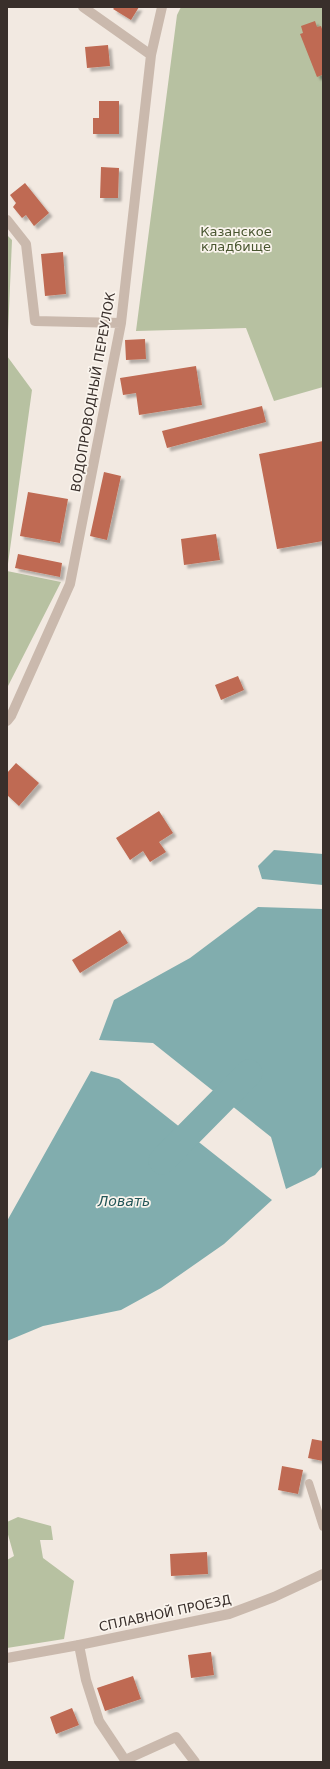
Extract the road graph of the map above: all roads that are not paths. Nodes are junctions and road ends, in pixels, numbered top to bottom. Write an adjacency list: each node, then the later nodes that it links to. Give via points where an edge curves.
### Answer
1 (83, 7): 3 (street)
2 (162, 7): 3 (street, ВОДОПРОВОДНЫЙ ПЕРЕУЛОК)
3 (151, 55): 5 (street, ВОДОПРОВОДНЫЙ ПЕРЕУЛОК)
4 (7, 220): 5 (street, via 26,244 35,321)
5 (121, 323): 6 (street, ВОДОПРОВОДНЫЙ ПЕРЕУЛОК, via 70,584)
6 (7, 722)
7 (309, 1483): 8 (lane)
8 (323, 1527)
9 (323, 1574): 10 (street, СПЛАВНОЙ ПРОЕЗД, via 229,1614)
10 (79, 1645): 11 (street, СПЛАВНОЙ ПРОЕЗД); 12 (street, via 86,1680 99,1721)
11 (7, 1658)
12 (125, 1761): 13 (street, via 176,1737)
13 (195, 1762)

